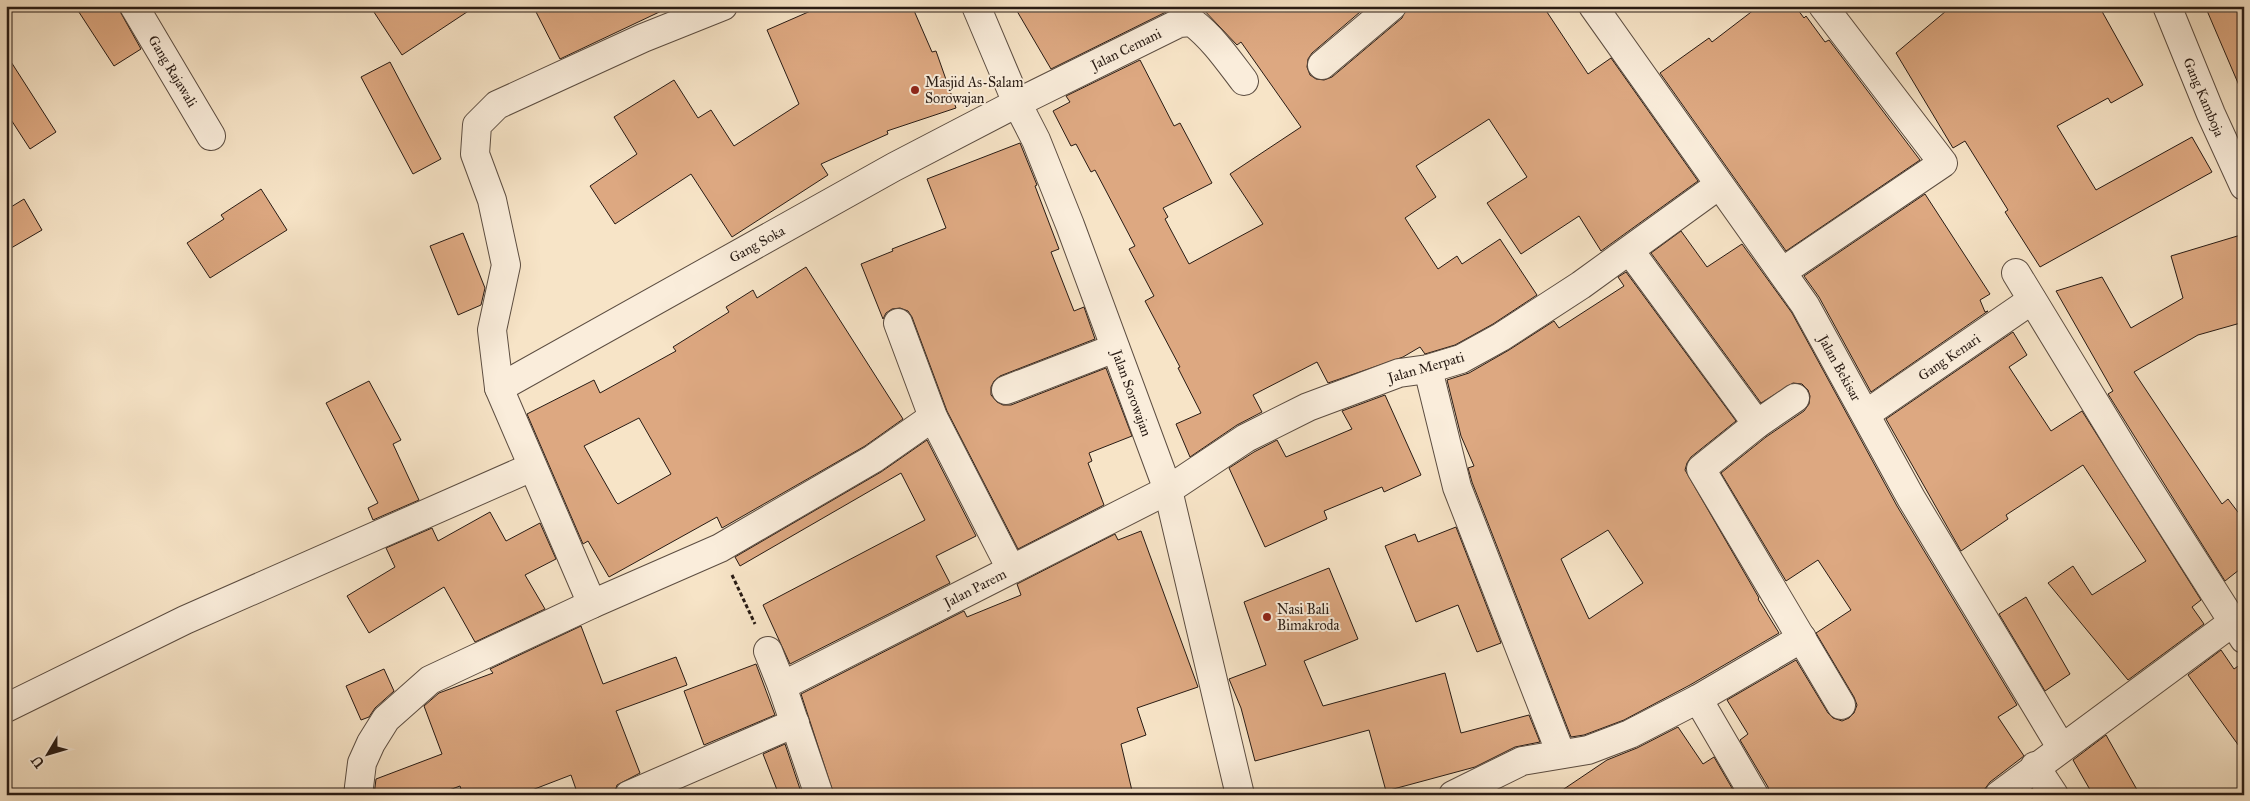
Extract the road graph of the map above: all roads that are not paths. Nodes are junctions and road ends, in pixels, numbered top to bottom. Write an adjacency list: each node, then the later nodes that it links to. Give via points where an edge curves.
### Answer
1 (134, 6): 11 (street, Gang Rajawali)
2 (723, 6): 21 (street, via 643,38 498,104 477,125 475,154 492,200 506,265 492,330)
3 (976, 6): 10 (street, Jalan Sorowajan)
4 (1392, 6): 8 (street)
5 (1593, 6): 12 (street, Jalan Bekisar)
6 (1823, 6): 15 (street, via 1943,163)
7 (2168, 6): 13 (street, Gang Kamboja)
8 (1322, 65)
9 (1244, 81): 10 (street, Jalan Cemani, via 1216,44 1192,22 1179,23)
10 (1017, 103): 19 (street, Jalan Sorowajan, via 1036,140); 21 (street, Gang Soka, via 894,167)
11 (212, 136)
12 (1719, 185): 14 (street, Jalan Merpati); 15 (street, Jalan Bekisar)
13 (2244, 186)
14 (1630, 251): 20 (street, Jalan Merpati, via 1501,337 1461,359); 26 (street)
15 (1782, 272): 24 (street, Jalan Bekisar, via 1810,313)
16 (2016, 273): 17 (street)
17 (2032, 300): 24 (street, Gang Kenari); 31 (street)
18 (898, 323): 25 (street)
19 (1115, 348): 22 (street); 28 (street, Jalan Sorowajan)
20 (1428, 369): 28 (street, Jalan Merpati, via 1399,373 1308,407 1246,438); 40 (street, via 1457,487)
21 (499, 388): 27 (street)
22 (1006, 390)
23 (1795, 398): 26 (street)
24 (1866, 414): 39 (street, Jalan Bekisar, via 1910,498)
25 (933, 417): 29 (street); 30 (street, via 873,459 720,548)
26 (1757, 424): 32 (street, via 1697,472)
27 (532, 467): 30 (street); 37 (street, via 186,620)
28 (1168, 490): 29 (street, Jalan Parem); 45 (street, Jalan Sorowajan)
29 (1011, 569): 34 (street, Jalan Parem)
30 (592, 604): 42 (street, via 430,680 386,720 371,743 362,763)
31 (2238, 630): 39 (street)
32 (1802, 638): 35 (street); 36 (street)
33 (768, 652): 34 (street)
34 (782, 686): 38 (street)
35 (1698, 699): 40 (street, via 1630,734 1588,750); 47 (street)
36 (1841, 705)
37 (6, 708)
38 (795, 723): 43 (street); 44 (street)
39 (2061, 747): 41 (street)
40 (1561, 754): 46 (street, via 1522,761)
41 (2036, 766): 48 (street); 49 (street)
42 (358, 795)
43 (629, 795)
44 (819, 795)
45 (1240, 795)
46 (1453, 795)
47 (1754, 795)
48 (1999, 795)
49 (2054, 795)

